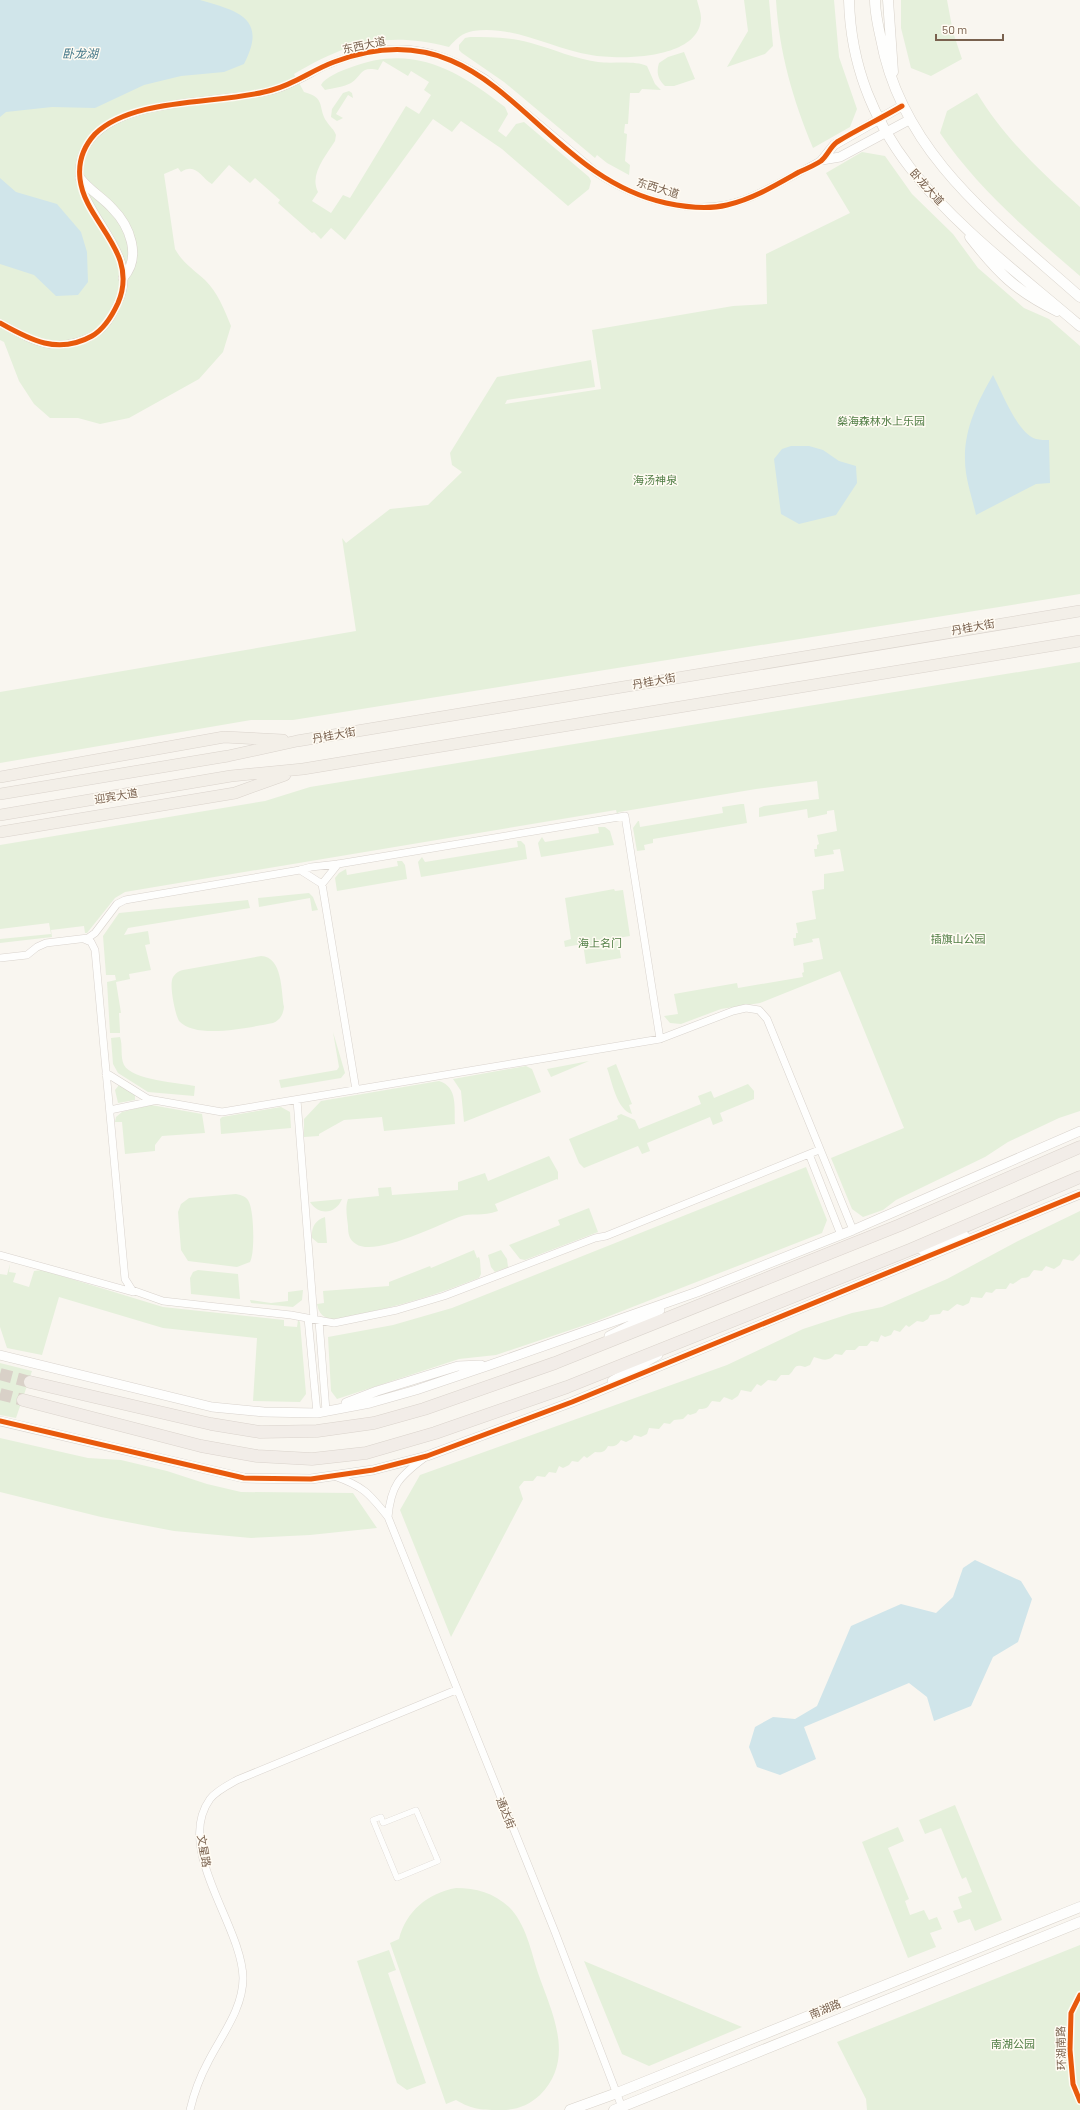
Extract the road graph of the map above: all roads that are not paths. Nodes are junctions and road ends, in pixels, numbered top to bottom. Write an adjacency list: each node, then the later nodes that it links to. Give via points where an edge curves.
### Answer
1 (849, 0): 6 (main road, 卧龙大道, via 861,75)
2 (875, 0): 4 (main road, via 885,60)
3 (888, 0): 4 (main road)
4 (893, 86): 5 (main road)
5 (902, 106): 6 (street, 东西大道); 7 (main road)
6 (878, 120): 8 (main road, 卧龙大道); 9 (street, 东西大道, via 834,144)
7 (909, 120): 8 (street); 12 (main road, via 924,145 947,174 989,216)
8 (885, 134): 9 (street, via 840,157); 14 (main road, 卧龙大道, via 903,161 1006,280 1034,300 1070,317)
9 (822, 160): 10 (street, 东西大道, via 766,190 728,205 694,207 654,200 614,184 597,173 486,79 466,67 449,58 426,51 400,48 353,55 272,91 171,104 138,111 97,132 83,154)
10 (80, 178): 11 (street, 东西大道, via 86,199 115,246); 11 (street, via 87,188 113,209 132,240 132,263 130,271)
11 (123, 278): 13 (street, 东西大道, via 122,292 105,325 94,335 76,343 55,346 44,344 30,340)
12 (1080, 297)
13 (0, 323)
14 (1080, 326)
15 (1080, 611): 17 (main road, 丹桂大街)
16 (1080, 641): 19 (main road)
17 (297, 741): 18 (main road, 丹桂大街); 20 (main road, via 224,737)
18 (228, 756): 21 (main road, 迎宾大道)
19 (303, 769): 22 (main road, 迎宾大道, via 231,776); 23 (main road, via 235,793)
20 (0, 777)
21 (0, 794)
22 (0, 815)
23 (0, 832)
24 (338, 864): 25 (street); 26 (street); 31 (street, via 625,816)
25 (300, 870): 26 (street); 27 (street, via 125,900 117,904)
26 (322, 884): 33 (street)
27 (95, 933): 28 (street); 29 (street)
28 (84, 939): 29 (street, via 91,942); 30 (street, via 46,943 37,946 27,955)
29 (95, 950): 32 (street)
30 (0, 958)
31 (660, 1039): 33 (street); 39 (street, via 735,1010 750,1008 762,1012)
32 (106, 1073): 34 (street); 36 (street)
33 (356, 1090): 35 (street)
34 (154, 1100): 35 (street, via 222,1112); 36 (street)
35 (297, 1100): 52 (street)
36 (110, 1110): 51 (street, via 124,1274 129,1288)
37 (1080, 1131): 45 (street)
38 (1080, 1147): 44 (highway)
39 (819, 1150): 40 (street); 45 (street)
40 (809, 1154): 46 (street); 52 (street, via 606,1236 444,1296 375,1315 334,1322)
41 (1080, 1177): 49 (highway)
42 (1080, 1194): 43 (street)
43 (1028, 1216): 49 (street); 58 (street)
44 (900, 1225): 48 (street); 55 (highway)
45 (853, 1230): 46 (street)
46 (842, 1235): 48 (street)
47 (0, 1255): 51 (street)
48 (759, 1267): 50 (street)
49 (867, 1267): 53 (highway)
50 (697, 1292): 55 (street); 59 (street, via 416,1390 370,1403)
51 (137, 1293): 52 (street, via 163,1301)
52 (314, 1320): 59 (street); 60 (street)
53 (691, 1338): 57 (highway, via 567,1387 435,1433 366,1453 312,1459 257,1456 201,1446); 58 (street)
54 (0, 1355): 60 (street, via 212,1407 264,1412)
55 (555, 1363): 56 (highway, via 424,1409 374,1423 317,1431 260,1432 211,1424)
56 (30, 1382)
57 (23, 1400)
58 (572, 1402): 62 (street)
59 (326, 1411): 60 (street)
60 (317, 1413)
61 (0, 1422): 63 (street, via 244,1478 311,1479)
62 (427, 1456): 63 (street, via 373,1470); 64 (street, via 407,1471 397,1483 390,1498)
63 (334, 1476): 64 (street, via 354,1482 366,1490)
64 (388, 1517): 65 (street, 通达街)
65 (456, 1690): 69 (street, 通达街, via 555,1932); 71 (street, 文星路, via 237,1780 210,1799 201,1820 200,1840 209,1876 239,1954 243,1979 238,2007 208,2062 195,2090)
66 (373, 1820): 66 (street, via 397,1878 438,1861 416,1810 383,1823 381,1817)
67 (1080, 1907): 69 (main road, 南湖路)
68 (1080, 1922): 70 (main road, 南湖路)
69 (617, 2093): 70 (street, 通达街); 72 (main road, 南湖路)
70 (620, 2109)
71 (190, 2110)
72 (570, 2110)

